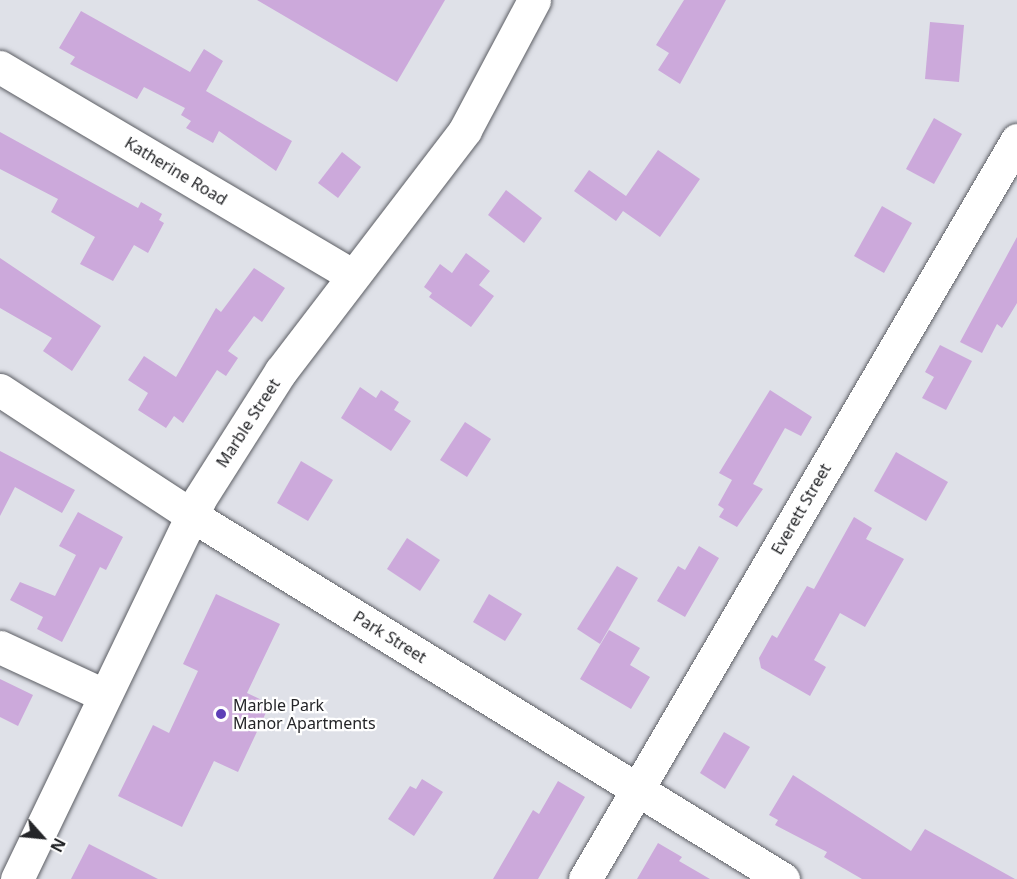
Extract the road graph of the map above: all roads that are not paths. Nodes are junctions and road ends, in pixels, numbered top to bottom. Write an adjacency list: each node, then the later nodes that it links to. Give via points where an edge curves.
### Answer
1 (534, 0): 4 (street, Marble Street, via 465,130)
2 (0, 67): 4 (street, Katherine Road)
3 (1017, 140): 9 (street, Everett Street)
4 (352, 275): 6 (street, Marble Street, via 252,414)
5 (0, 390): 6 (street, Park Street)
6 (191, 515): 8 (street, Marble Street); 9 (street, Park Street)
7 (0, 647): 8 (street)
8 (104, 695): 10 (street, Marble Street)
9 (637, 789): 11 (street, Everett Street); 12 (street, Park Street)
10 (17, 879)
11 (585, 879)
12 (783, 879)

